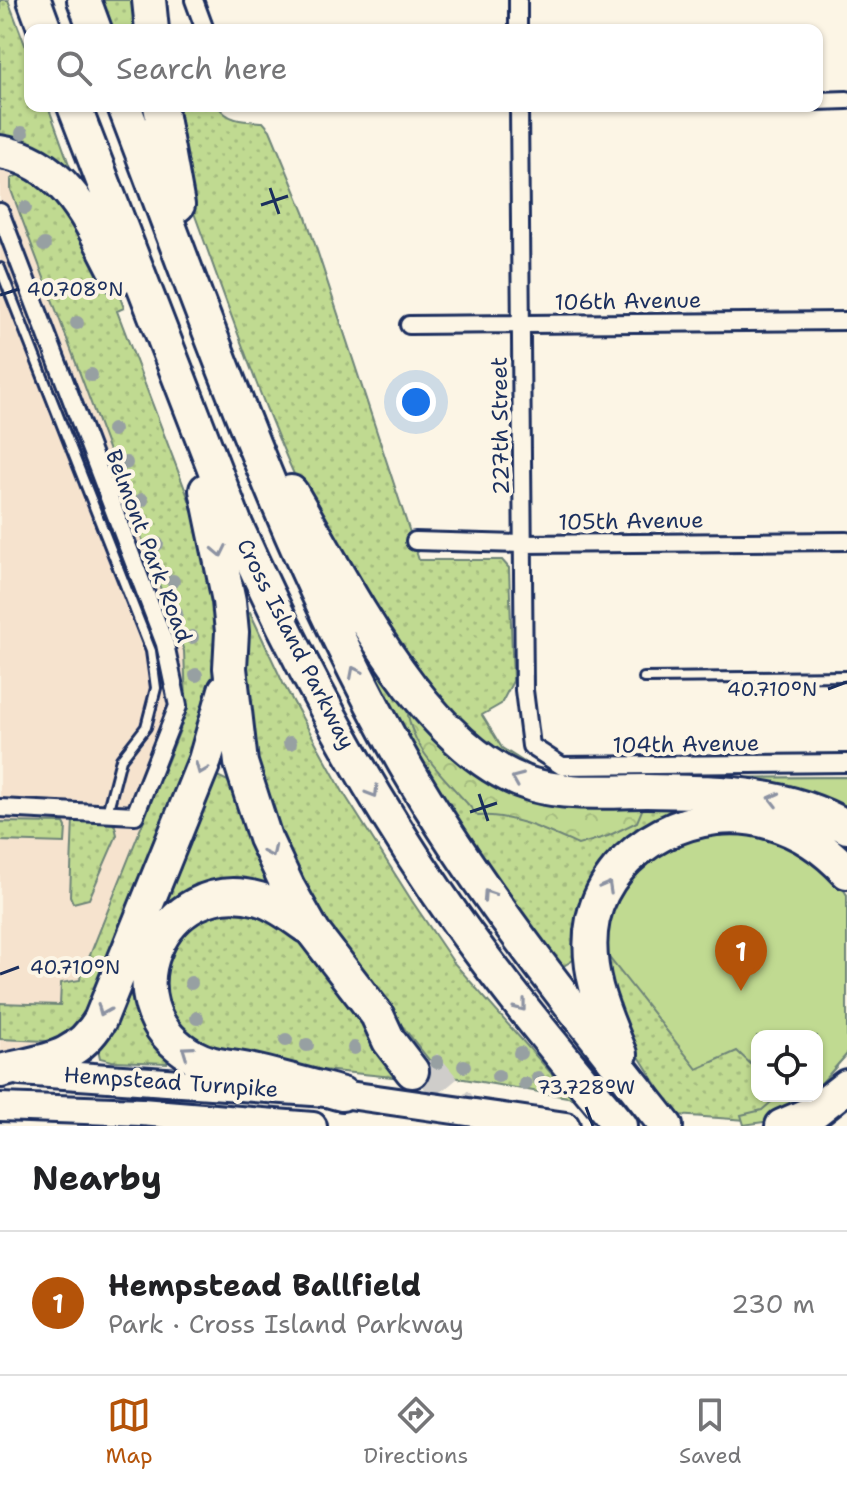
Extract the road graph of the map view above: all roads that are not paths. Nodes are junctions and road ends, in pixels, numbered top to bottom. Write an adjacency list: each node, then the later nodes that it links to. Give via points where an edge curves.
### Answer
1 (34, 0): 6 (highway)
2 (84, 0): 7 (highway)
3 (149, 0): 8 (highway)
4 (194, 0): 9 (street)
5 (518, 0): 10 (street)
6 (43, 24)
7 (93, 24)
8 (151, 24)
9 (203, 24)
10 (518, 24)
11 (847, 100): 12 (street)
12 (823, 101)
13 (76, 112): 24 (highway, Cross Island Parkway)
14 (126, 112): 20 (highway, Cross Island Parkway)
15 (161, 112): 20 (highway)
16 (519, 112): 22 (street, 227th Street)
17 (0, 152): 24 (highway, via 42,167 71,193)
18 (0, 212): 36 (street, Belmont Park Road, via 165,644 178,706 135,815)
19 (0, 268): 36 (lane, via 151,651 156,688 146,727 121,759)
20 (193, 286): 26 (highway, Cross Island Parkway)
21 (847, 321): 22 (street, 106th Avenue)
22 (520, 324): 23 (street, 106th Avenue); 29 (street, 227th Street)
23 (409, 325)
24 (172, 361): 25 (highway, Cross Island Parkway)
25 (184, 393): 30 (highway, one-way to 30, via 227,590); 48 (highway, Cross Island Parkway, one-way to 48, via 264,588 362,775 479,951)
26 (238, 400): 37 (highway, one-way to 26, via 757,795 565,791 530,784 485,762 439,720 367,624); 43 (highway, Cross Island Parkway, one-way to 26, via 506,921 406,766 302,562)
27 (415, 541): 29 (street, 105th Avenue)
28 (847, 541): 29 (street, 105th Avenue)
29 (523, 544): 33 (street, 227th Street, via 524,690)
30 (230, 668): 39 (highway, one-way to 39, via 241,763 255,811 281,874); 41 (highway, one-way to 41, via 205,760 100,1020 84,1043 71,1051)
31 (847, 676): 32 (lane)
32 (644, 678)
33 (531, 746): 34 (street, 104th Avenue, via 562,766)
34 (847, 763)
35 (0, 808): 36 (street, Belmont Park Road)
36 (107, 813)
37 (847, 827)
38 (847, 872): 43 (highway, one-way to 38, via 606,1017 592,962 597,907 620,867 668,831 715,818 743,818 798,833)
39 (314, 933): 40 (highway, via 377,1015 389,1041); 44 (highway, one-way to 39, via 190,1055 158,1023 148,991 150,967 163,936 188,910 210,899 259,899)
40 (418, 1067)
41 (1, 1071): 44 (main road, Hempstead Turnpike)
42 (847, 1086): 50 (highway, via 814,1112)
43 (638, 1090): 49 (highway, Cross Island Parkway)
44 (342, 1094): 47 (main road, Hempstead Turnpike)
45 (0, 1107): 46 (main road, Hempstead Turnpike)
46 (313, 1126)
47 (566, 1126)
48 (620, 1126)
49 (666, 1126)
50 (782, 1126)

